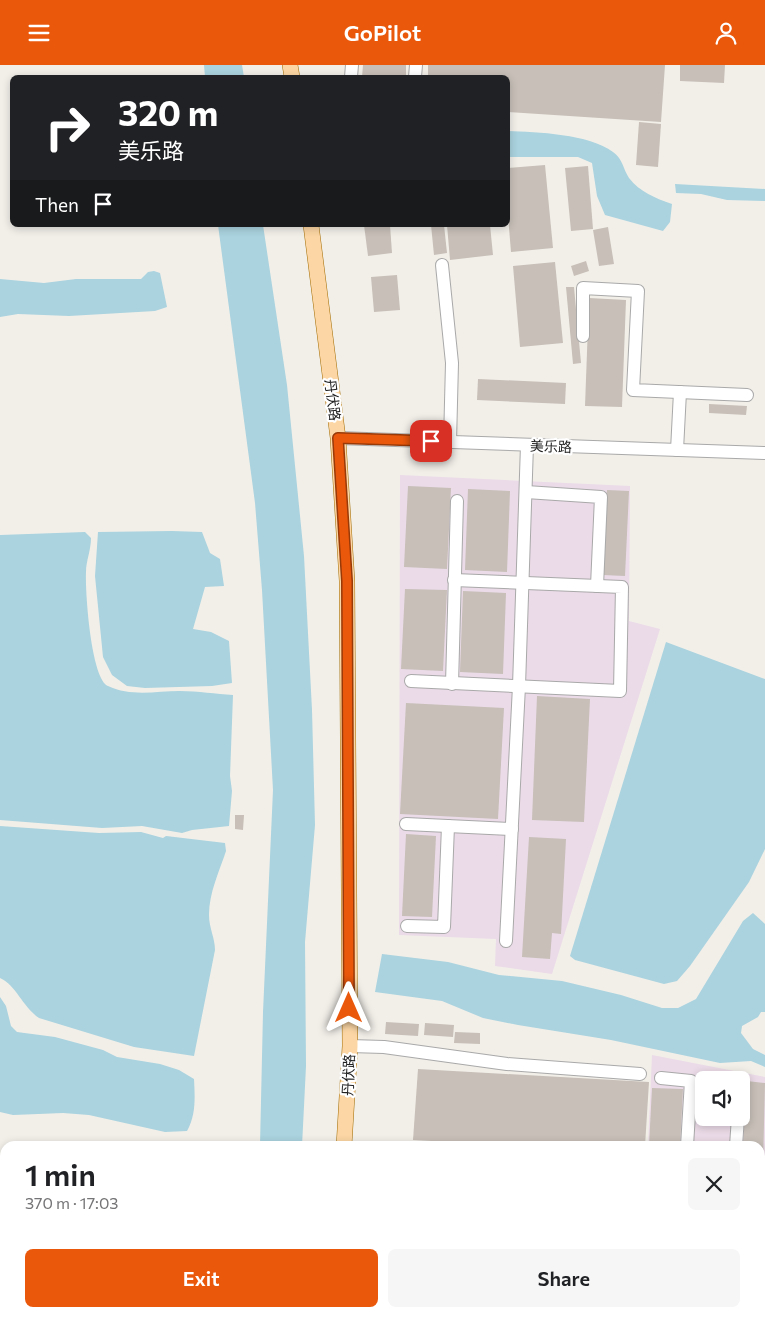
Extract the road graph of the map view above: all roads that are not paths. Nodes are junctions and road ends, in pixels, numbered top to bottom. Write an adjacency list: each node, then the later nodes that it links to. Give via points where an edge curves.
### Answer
1 (311, 227): 6 (main road, 丹伏路)
2 (442, 265): 7 (street, via 452,363)
3 (583, 336): 4 (street, via 583,288 638,291 633,390)
4 (680, 392): 5 (street); 9 (street)
5 (747, 395)
6 (338, 438): 7 (street, 美乐路); 24 (main road, 丹伏路, via 347,581)
7 (450, 442): 8 (street, 美乐路)
8 (528, 445): 9 (street, 美乐路); 11 (street)
9 (677, 450): 10 (street, 美乐路)
10 (765, 453)
11 (526, 492): 14 (street); 15 (street, via 601,497)
12 (457, 501): 13 (street)
13 (454, 580): 14 (street); 17 (street)
14 (523, 583): 15 (street); 18 (street)
15 (597, 586): 18 (street, via 622,587 620,691)
16 (411, 681): 17 (street)
17 (452, 684): 18 (street)
18 (519, 686): 21 (street)
19 (406, 824): 20 (street)
20 (448, 826): 21 (street); 22 (street, via 444,927)
21 (512, 829): 23 (street)
22 (407, 925)
23 (506, 941)
24 (350, 1046): 25 (street, via 384,1047 507,1065); 28 (main road, 丹伏路)
25 (640, 1074)
26 (661, 1079): 29 (street, via 691,1081)
27 (737, 1126): 30 (street)
28 (344, 1141)
29 (687, 1141)
30 (736, 1141)

